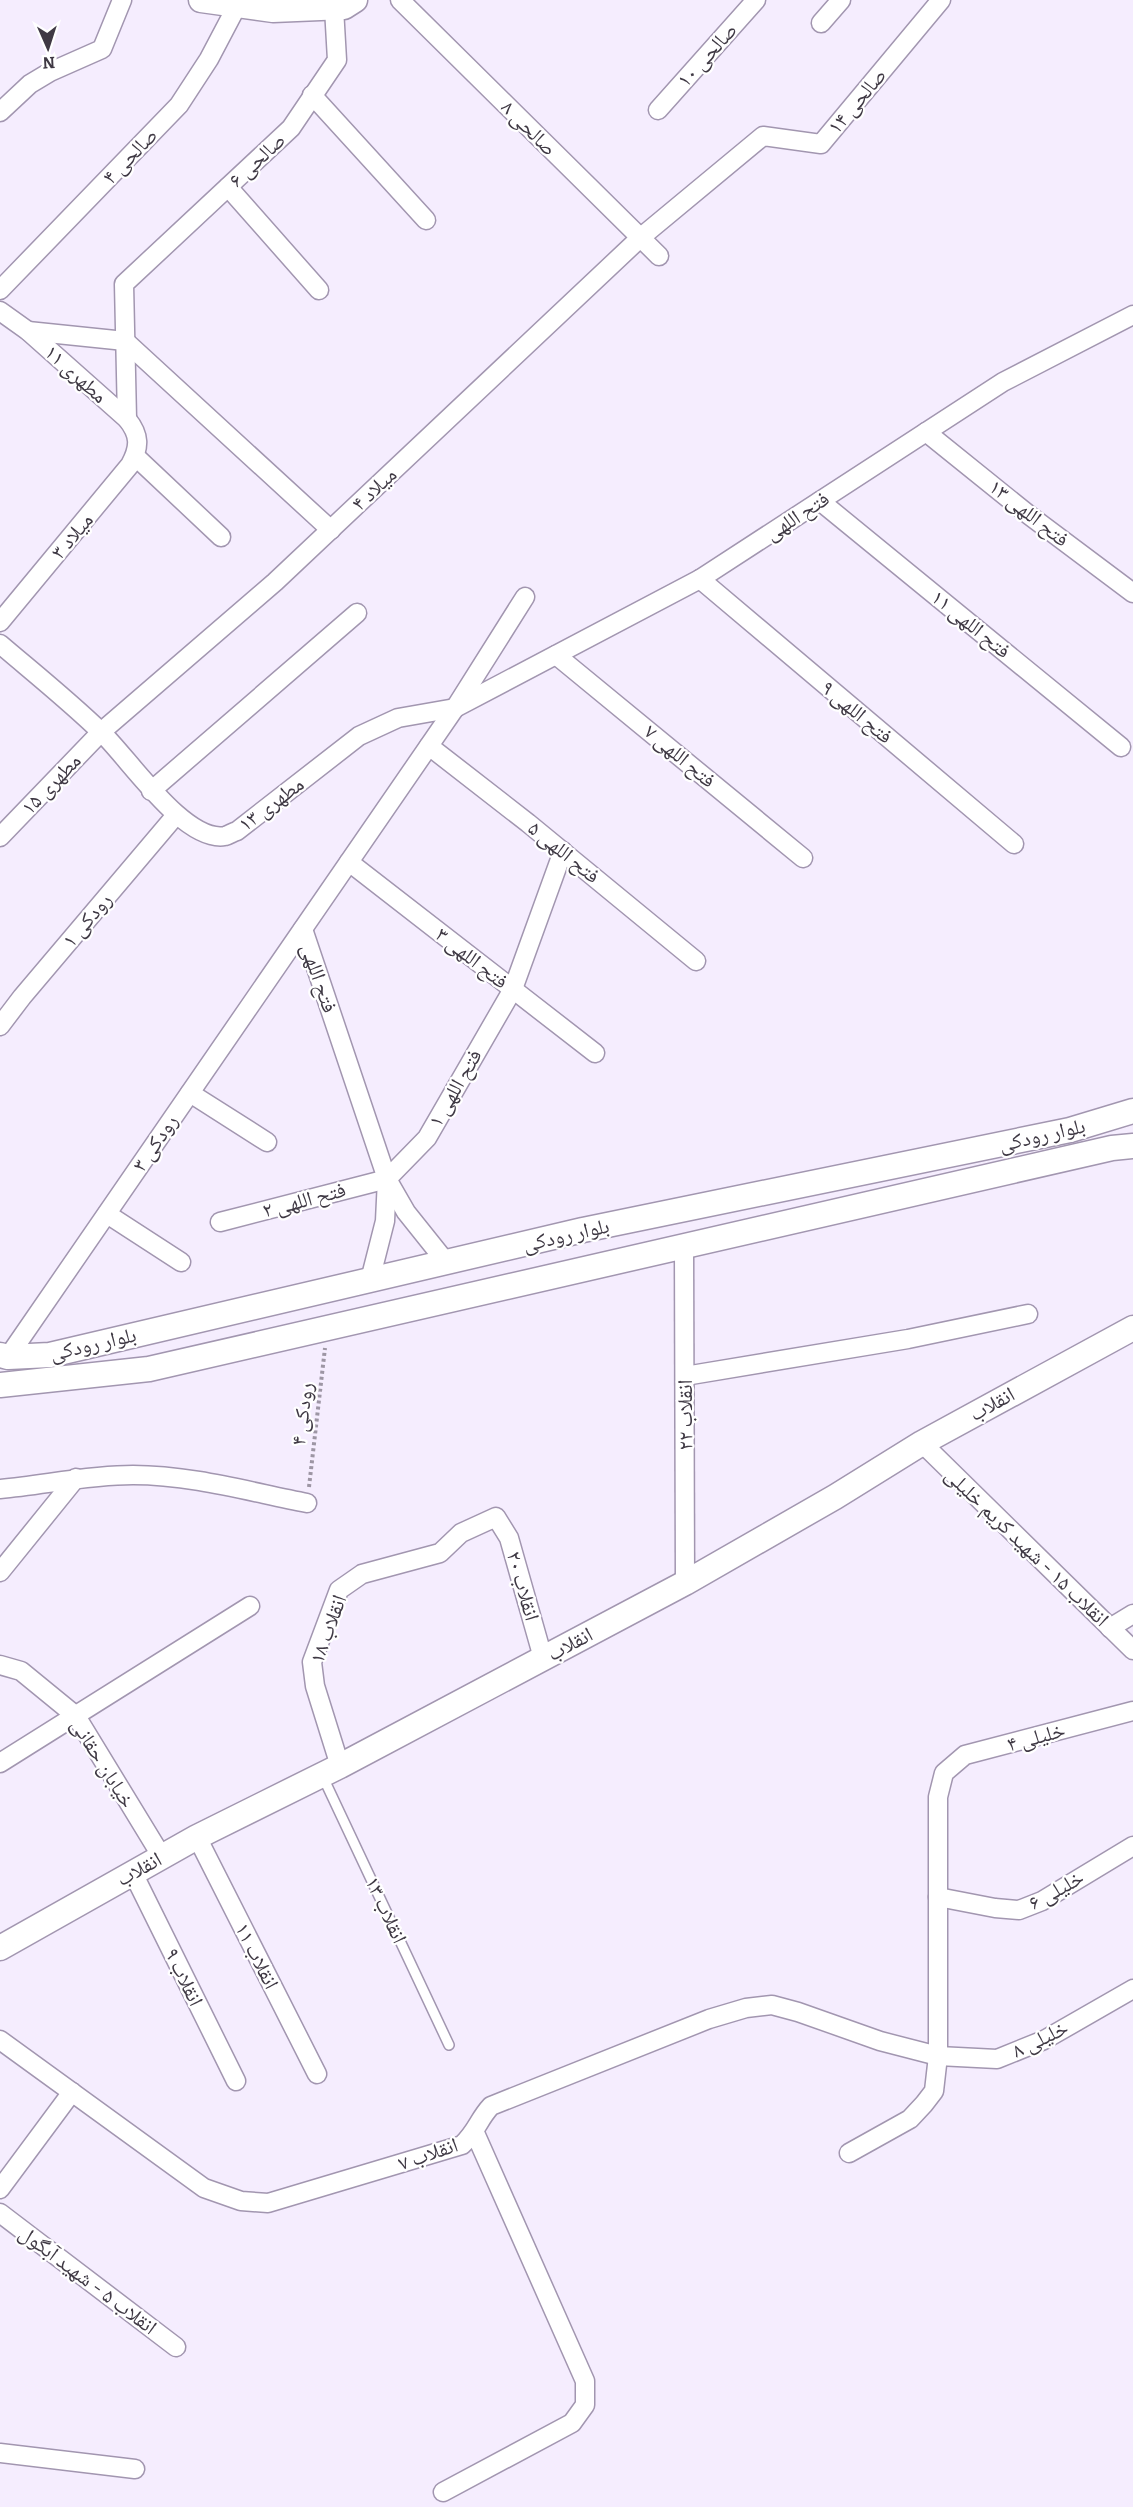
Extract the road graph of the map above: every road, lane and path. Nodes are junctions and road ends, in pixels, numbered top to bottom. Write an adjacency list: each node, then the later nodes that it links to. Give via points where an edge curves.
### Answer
1 (122, 0): 13 (street, via 102,49 40,78)
2 (201, 0): 7 (main road)
3 (400, 0): 16 (street, صالحی ۸)
4 (756, 0): 12 (street, صالحی ۱۰)
5 (841, 0): 10 (street)
6 (941, 0): 16 (street, صالحی ۱۴, via 821,144 764,136)
7 (239, 3): 9 (main road); 18 (street, صالحی ۴, via 179,105)
8 (346, 4): 9 (main road); 11 (street, صالحی ۶, via 337,60)
9 (277, 5)
10 (821, 23)
11 (312, 95): 14 (street, صالحی ۶, via 291,128); 15 (street)
12 (658, 110)
13 (0, 112)
14 (228, 187): 19 (street); 23 (street, صالحی ۶, via 124,284)
15 (426, 220)
16 (640, 238): 17 (street, صالحی ۸); 28 (street, میلاد ۴)
17 (659, 256)
18 (0, 290)
19 (319, 290)
20 (0, 311): 22 (street, مطهری ۱۱)
21 (1133, 315): 25 (street, فتح اللهی, via 1003,382)
22 (28, 331): 23 (street); 24 (street, مطهری ۱۱)
23 (125, 341): 24 (street); 28 (street)
24 (127, 419): 26 (street, مطهری ۱۱, via 138,437)
25 (926, 432): 27 (street, فتح اللهی); 31 (street, فتح اللهی ۱۳)
26 (137, 451): 29 (street); 34 (street, میلاد ۳, via 130,465)
27 (820, 501): 30 (street, فتح اللهی); 40 (street, فتح اللهی ۱۱)
28 (331, 530): 38 (street, میلاد ۴)
29 (221, 537)
30 (700, 579): 36 (street, فتح اللهی); 44 (street, فتح اللهی ۹)
31 (1133, 593)
32 (525, 597): 37 (street, فتح اللهی)
33 (357, 613): 41 (street)
34 (0, 622)
35 (0, 644): 38 (street, مطهری ۱۳)
36 (556, 655): 37 (street, فتح اللهی); 46 (street, فتح اللهی ۷)
37 (455, 708): 39 (street, فتح اللهی); 42 (street, مطهری ۱۳, via 398,718 359,736 237,831 225,836 202,831)
38 (101, 732): 41 (street, مطهری ۱۳); 43 (street, مطهری ۱۵)
39 (429, 746): 45 (street, فتح اللهی ۵); 47 (street, فتح اللهی)
40 (1121, 747)
41 (151, 791): 42 (street, مطهری ۱۳)
42 (176, 815): 51 (street, رودکی ۱)
43 (0, 837)
44 (1014, 844)
45 (563, 851): 49 (street, فتح اللهی ۵); 50 (street, فتح اللهی ۱)
46 (803, 858)
47 (350, 862): 48 (street, فتح اللهی); 50 (street, فتح اللهی ۳)
48 (303, 929): 53 (street, رودکی ۳); 57 (street, فتح اللهی)
49 (696, 961)
50 (513, 989): 52 (street, فتح اللهی ۳); 57 (street, فتح اللهی ۱, via 427,1138)
51 (0, 1026)
52 (595, 1053)
53 (190, 1093): 55 (street); 58 (street, رودکی ۳)
54 (1133, 1111): 62 (main road, بلوار رودکی, via 1070,1130)
55 (267, 1142)
56 (1133, 1146): 60 (main road, بلوار رودکی)
57 (387, 1179): 59 (street, فتح اللهی ۲); 62 (street, via 406,1212); 63 (street, via 385,1221)
58 (107, 1214): 61 (street); 67 (street, رودکی ۳)
59 (220, 1222)
60 (684, 1246): 66 (main road, بلوار رودکی); 68 (street, انقلاب ۲۲)
61 (181, 1262)
62 (446, 1262): 63 (main road, بلوار رودکی)
63 (370, 1280): 67 (main road, بلوار رودکی, via 50,1355)
64 (1028, 1314): 68 (street, via 908,1339)
65 (1133, 1328): 70 (main road, انقلاب)
66 (327, 1329): 69 (main road, بلوار رودکی, via 149,1368); 73 (path, رودکی ۴)
67 (4, 1356)
68 (685, 1376): 76 (street, انقلاب ۲۲)
69 (0, 1385)
70 (922, 1443): 76 (main road, انقلاب); 79 (street, انقلاب ۱۵ - شهید کریم خلیلی)
71 (76, 1478): 72 (street); 73 (street, via 170,1477); 75 (street)
72 (0, 1489)
73 (307, 1503)
74 (496, 1517): 81 (street, انقلاب ۲۰, via 509,1538); 86 (street, انقلاب ۱۸, via 461,1533 440,1553 362,1574 339,1590 312,1662)
75 (0, 1572)
76 (685, 1583): 81 (main road, انقلاب)
77 (250, 1606): 84 (street)
78 (1133, 1614): 79 (street)
79 (1110, 1628): 80 (street, انقلاب ۱۵ - شهید کریم خلیلی)
80 (1133, 1650)
81 (543, 1658): 86 (main road, انقلاب)
82 (0, 1665): 84 (street, خیابان حقانی, via 21,1671)
83 (1133, 1711): 91 (street, خلیلی ۴, via 965,1755 944,1773 938,1797)
84 (76, 1716): 85 (street); 89 (street, خیابان حقانی)
85 (0, 1763)
86 (331, 1770): 87 (main road, انقلاب); 95 (lane, انقلاب ۱۳)
87 (197, 1837): 89 (main road, انقلاب); 97 (street, انقلاب ۱۱)
88 (1133, 1846): 91 (street, خلیلی ۶, via 1019,1910)
89 (162, 1857): 90 (main road, انقلاب)
90 (132, 1873): 92 (main road, انقلاب); 98 (street, انقلاب ۹)
91 (938, 1897): 96 (street)
92 (0, 1948)
93 (1133, 1989): 96 (street, خلیلی ۸, via 1044,2040 997,2059)
94 (0, 2040): 99 (street, انقلاب ۷)
95 (449, 2045)
96 (938, 2056): 100 (street, انقلاب ۷, via 772,2005 746,2008 709,2019 491,2106 480,2118); 101 (street, via 934,2091 924,2104 910,2119)
97 (317, 2074)
98 (236, 2081)
99 (72, 2092): 100 (street, انقلاب ۷, via 204,2188 241,2201 268,2203 297,2196 462,2145); 102 (street)
100 (475, 2133): 107 (street, via 585,2381 585,2405 572,2423)
101 (849, 2153)
102 (0, 2189)
103 (0, 2213): 104 (street, انقلاب ۵ - شهید آبگول)
104 (176, 2347)
105 (0, 2453): 106 (street)
106 (135, 2469)
107 (443, 2492)

